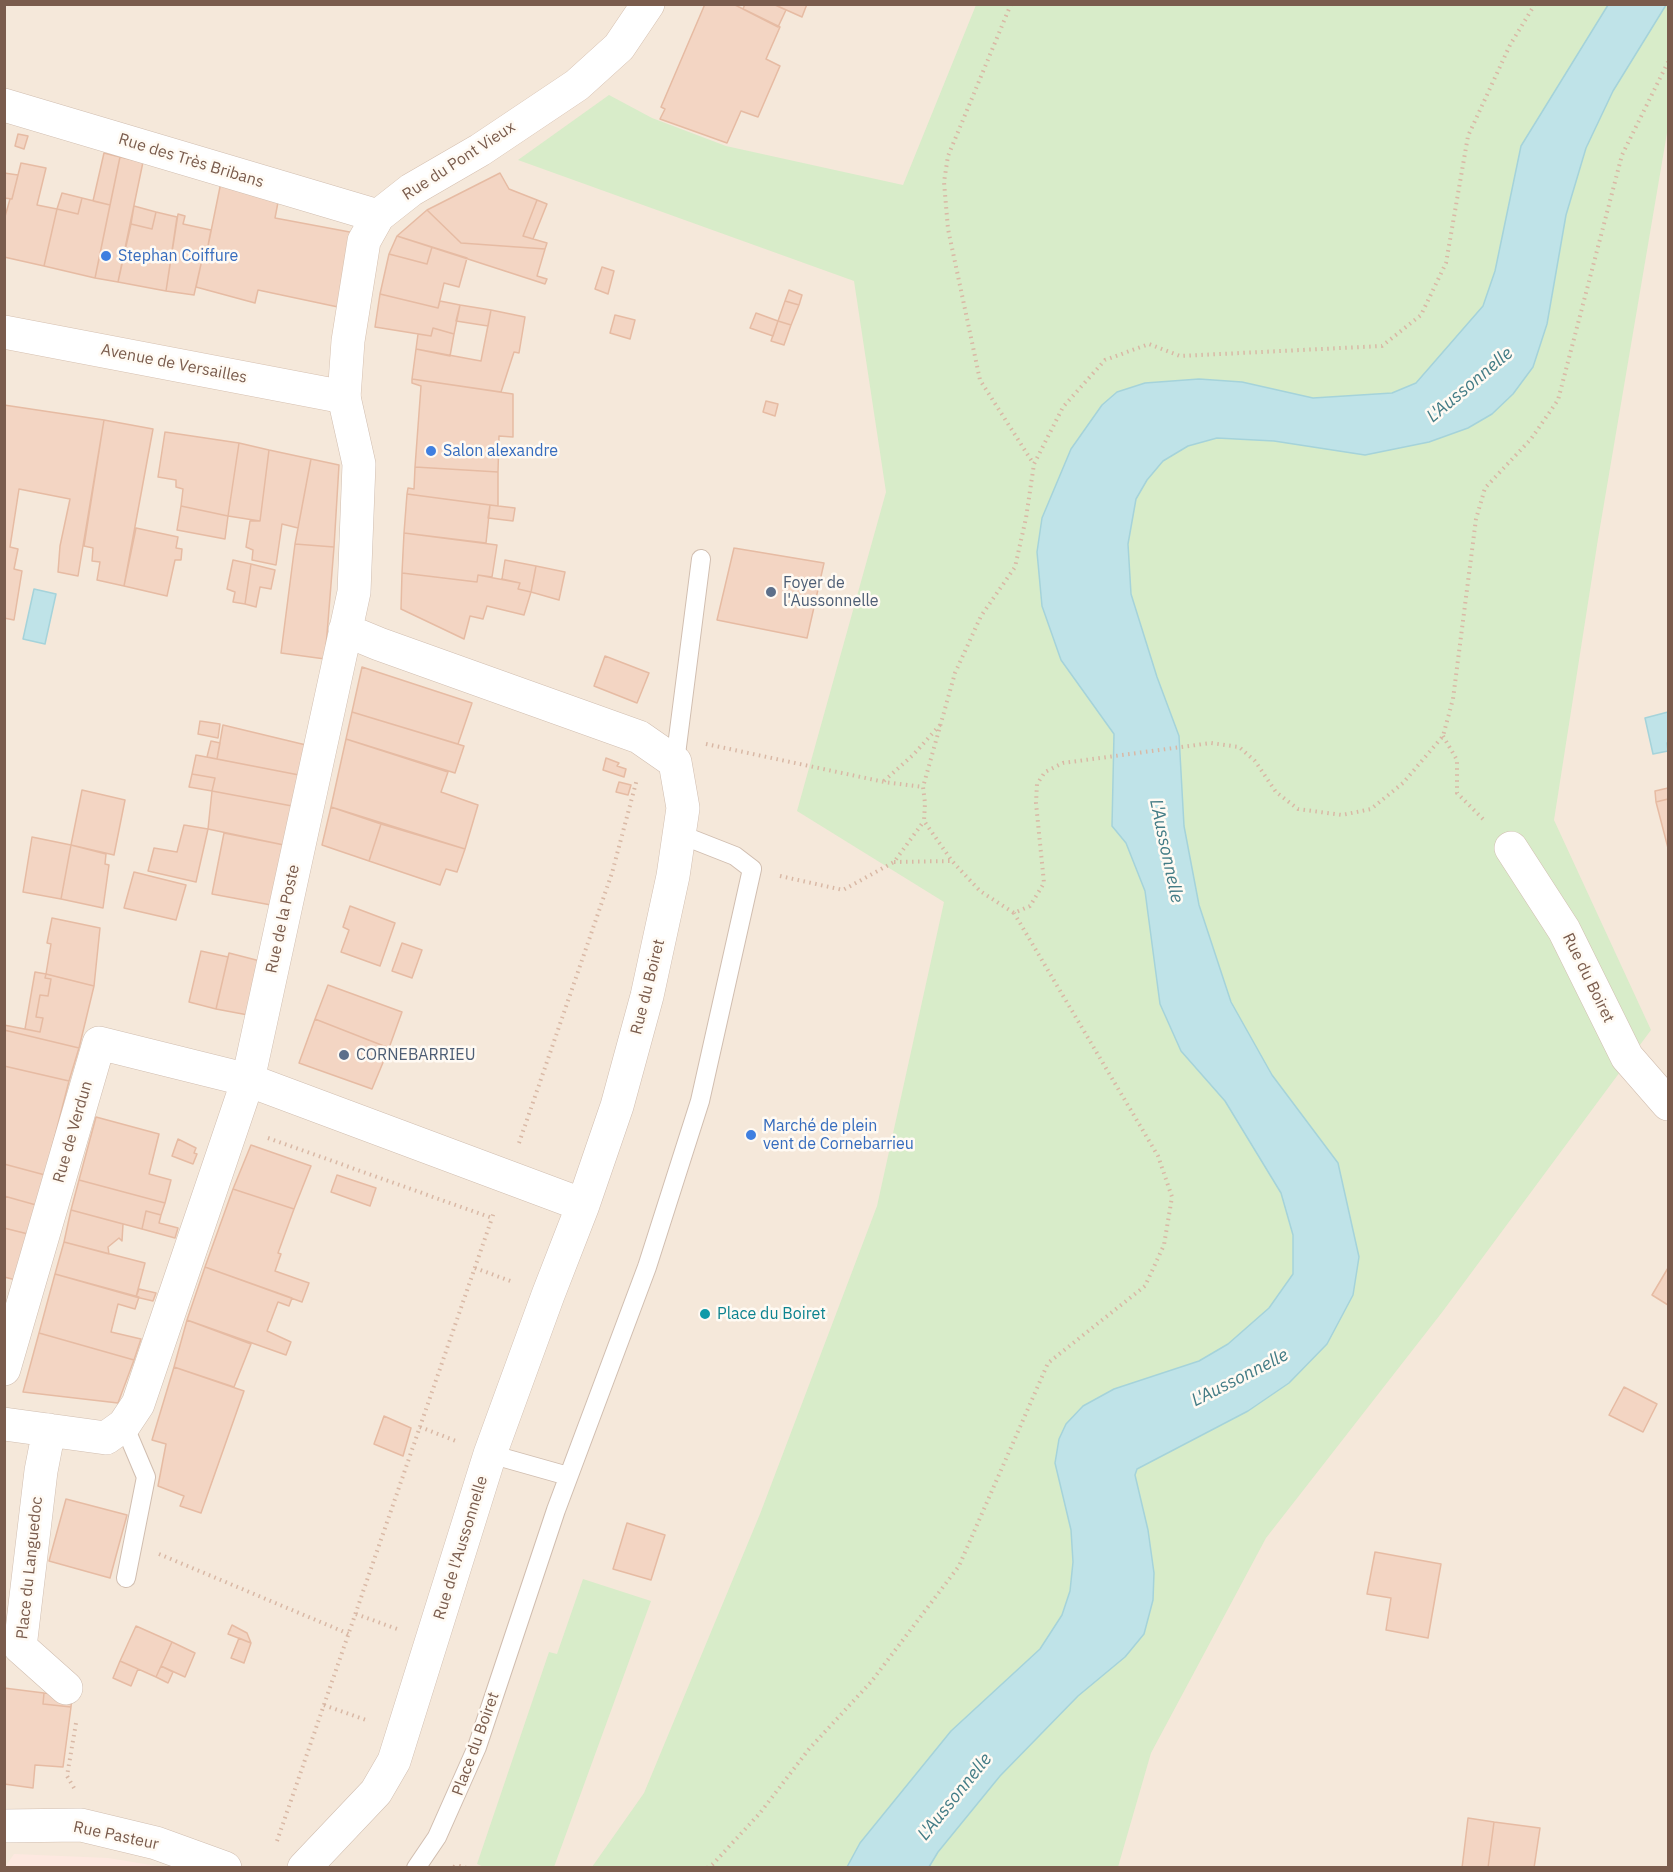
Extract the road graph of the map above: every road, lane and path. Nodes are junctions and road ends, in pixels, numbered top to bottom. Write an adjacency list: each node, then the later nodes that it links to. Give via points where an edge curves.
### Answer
1 (648, 4): 8 (street, Rue du Pont Vieux, via 619,47 577,85 480,150 411,190)
2 (1011, 4): 11 (path, via 948,156 944,182 948,229 980,380)
3 (1535, 4): 11 (path, via 1510,45 1468,136 1446,263 1421,315 1382,346 1180,356 1149,344 1105,360 1063,407)
4 (1668, 62): 5 (path)
5 (1661, 73): 6 (path); 15 (path, via 1622,155 1558,400 1531,439 1485,488 1476,519 1453,699)
6 (1668, 73)
7 (4, 105): 8 (street, Rue des Très Bribans)
8 (378, 216): 10 (street, Rue du Pont Vieux, via 364,240 348,341)
9 (4, 332): 10 (street, Avenue de Versailles)
10 (344, 397): 13 (street, Rue de la Poste, via 359,464 354,592)
11 (1034, 464): 14 (path, via 1015,567 981,616 955,673)
12 (701, 559): 16 (lane)
13 (345, 630): 16 (street, via 639,738); 27 (street, Rue de la Poste)
14 (941, 724): 18 (path); 19 (path)
15 (1443, 736): 22 (path, via 1456,760 1457,794); 26 (path, via 1403,783 1371,809 1342,815 1298,809 1276,792 1255,761 1239,747 1211,743 1063,763 1045,772 1037,784 1044,883 1030,906)
16 (675, 762): 18 (path, via 696,742); 21 (street, Rue du Boiret, via 682,808)
17 (640, 770): 30 (path, via 612,873)
18 (884, 782): 19 (path)
19 (923, 787): 20 (path)
20 (924, 821): 23 (path); 24 (path)
21 (679, 834): 25 (lane, via 735,856); 31 (street, Rue du Boiret, via 647,996 617,1106)
22 (1511, 848): 28 (street, Rue du Boiret, via 1564,930 1627,1057)
23 (952, 861): 24 (path); 26 (path, via 980,891)
24 (894, 862): 25 (path, via 843,890)
25 (752, 869): 38 (lane, Place du Boiret, via 700,1101 647,1267)
26 (1014, 913): 51 (path, via 1158,1156 1172,1197 1164,1245 1146,1286 1048,1363 959,1566 871,1682 809,1749)
27 (248, 1080): 29 (street, Rue de la Poste); 30 (street); 33 (street, Rue de Verdun, via 99,1043)
28 (1668, 1104)
29 (233, 1125): 32 (path); 35 (street, Rue de la Poste, via 138,1404)
30 (507, 1177): 31 (street); 32 (path)
31 (583, 1205): 37 (street, Rue de l'Aussonnelle)
32 (492, 1218): 41 (path)
33 (4, 1369)
34 (4, 1424): 36 (street)
35 (124, 1425): 36 (street, via 106,1438); 39 (lane, via 146,1477)
36 (49, 1430): 44 (street, Place du Languedoc, via 20,1647)
37 (490, 1454): 38 (lane); 43 (street, Rue de l'Aussonnelle)
38 (568, 1476): 53 (lane, Place du Boiret, via 477,1747 437,1837)
39 (134, 1543): 40 (lane); 42 (path)
40 (126, 1578)
41 (356, 1614): 42 (path); 43 (path)
42 (349, 1634): 45 (path)
43 (431, 1642): 46 (street, Rue de l'Aussonnelle)
44 (66, 1688): 47 (path, via 80,1694 67,1776 83,1803)
45 (324, 1705): 46 (path); 49 (path)
46 (403, 1733): 50 (street, Rue de l'Aussonnelle, via 394,1761 376,1792)
47 (81, 1825): 48 (street, Rue Pasteur); 52 (street, Rue Pasteur, via 156,1843)
48 (4, 1826)
49 (276, 1846)
50 (316, 1863)
51 (713, 1866): 56 (path)
52 (225, 1868)
53 (416, 1868)
54 (453, 1868): 55 (path)
55 (467, 1868)
56 (707, 1868)

